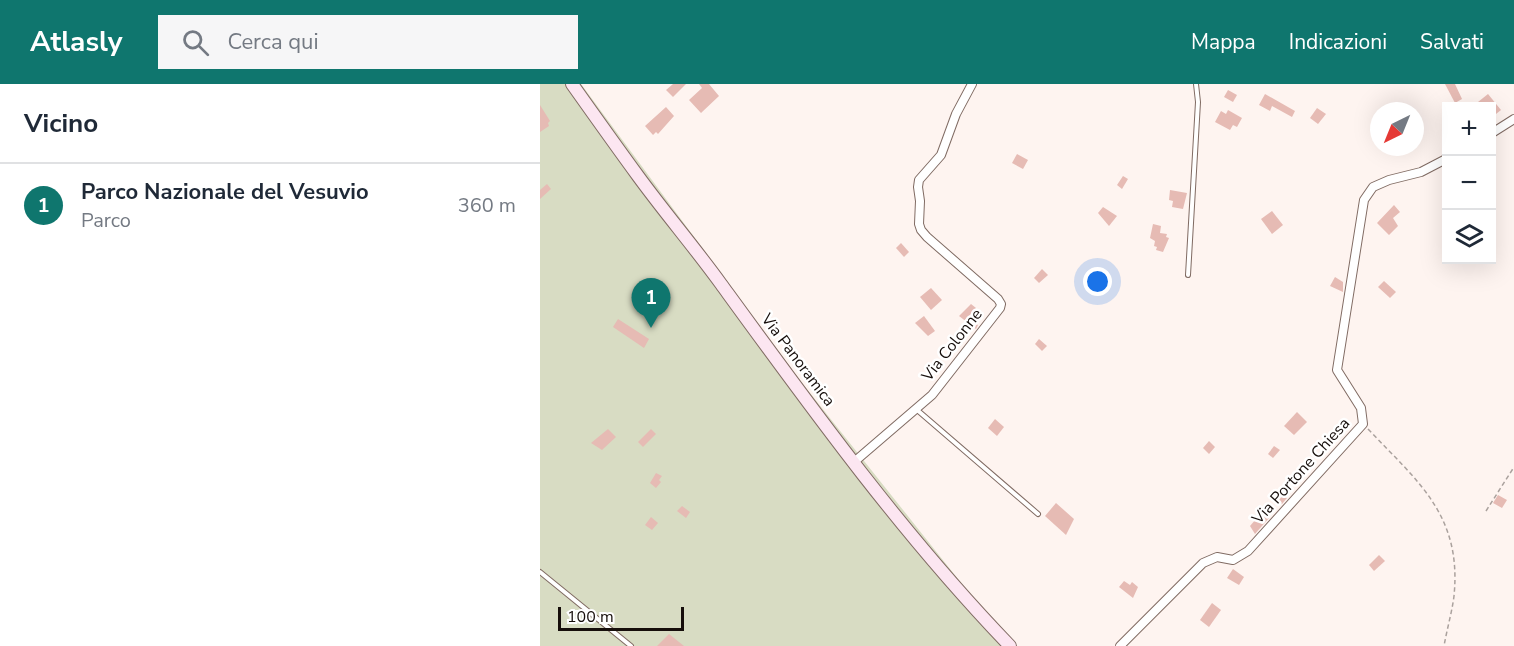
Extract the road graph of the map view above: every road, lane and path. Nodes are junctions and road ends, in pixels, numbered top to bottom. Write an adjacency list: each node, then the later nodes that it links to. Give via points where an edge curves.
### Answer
1 (572, 84): 10 (street, Via Panoramica)
2 (972, 84): 8 (street, Via Colonne, via 941,155 919,180 920,224 927,237 1001,304 932,395)
3 (1196, 84): 7 (lane)
4 (1514, 119): 5 (street)
5 (1496, 130)
6 (1442, 161): 9 (street, Via Portone Chiesa, via 1373,187 1364,200 1337,370 1361,408)
7 (1188, 275)
8 (915, 409): 10 (street, Via Colonne); 13 (lane)
9 (1363, 424): 17 (street, Via Portone Chiesa, via 1248,551 1233,560 1217,557 1203,563); 18 (path, via 1426,491 1445,521 1453,553 1454,595)
10 (854, 462): 16 (street, Via Panoramica, via 966,600)
11 (1514, 467): 12 (path)
12 (1486, 511)
13 (1038, 514)
14 (540, 572): 15 (lane)
15 (631, 646)
16 (1011, 646)
17 (1120, 646)
18 (1444, 646)

